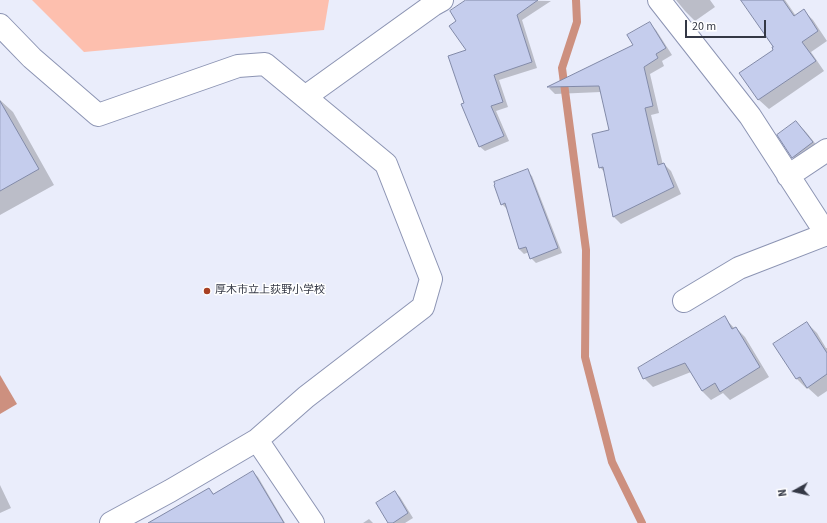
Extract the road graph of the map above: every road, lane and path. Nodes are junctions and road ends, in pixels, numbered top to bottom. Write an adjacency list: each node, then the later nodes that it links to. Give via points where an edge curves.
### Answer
1 (442, 0): 4 (street)
2 (659, 0): 6 (street, via 750,116)
3 (0, 25): 4 (street, via 32,58 98,115 238,66 265,64)
4 (305, 97): 9 (street, via 386,164 431,279 422,307 306,397)
5 (827, 150): 6 (street)
6 (788, 176): 7 (street)
7 (827, 234): 8 (street, via 739,268)
8 (684, 301)
9 (257, 440): 10 (street); 11 (street)
10 (111, 523)
11 (313, 523)

